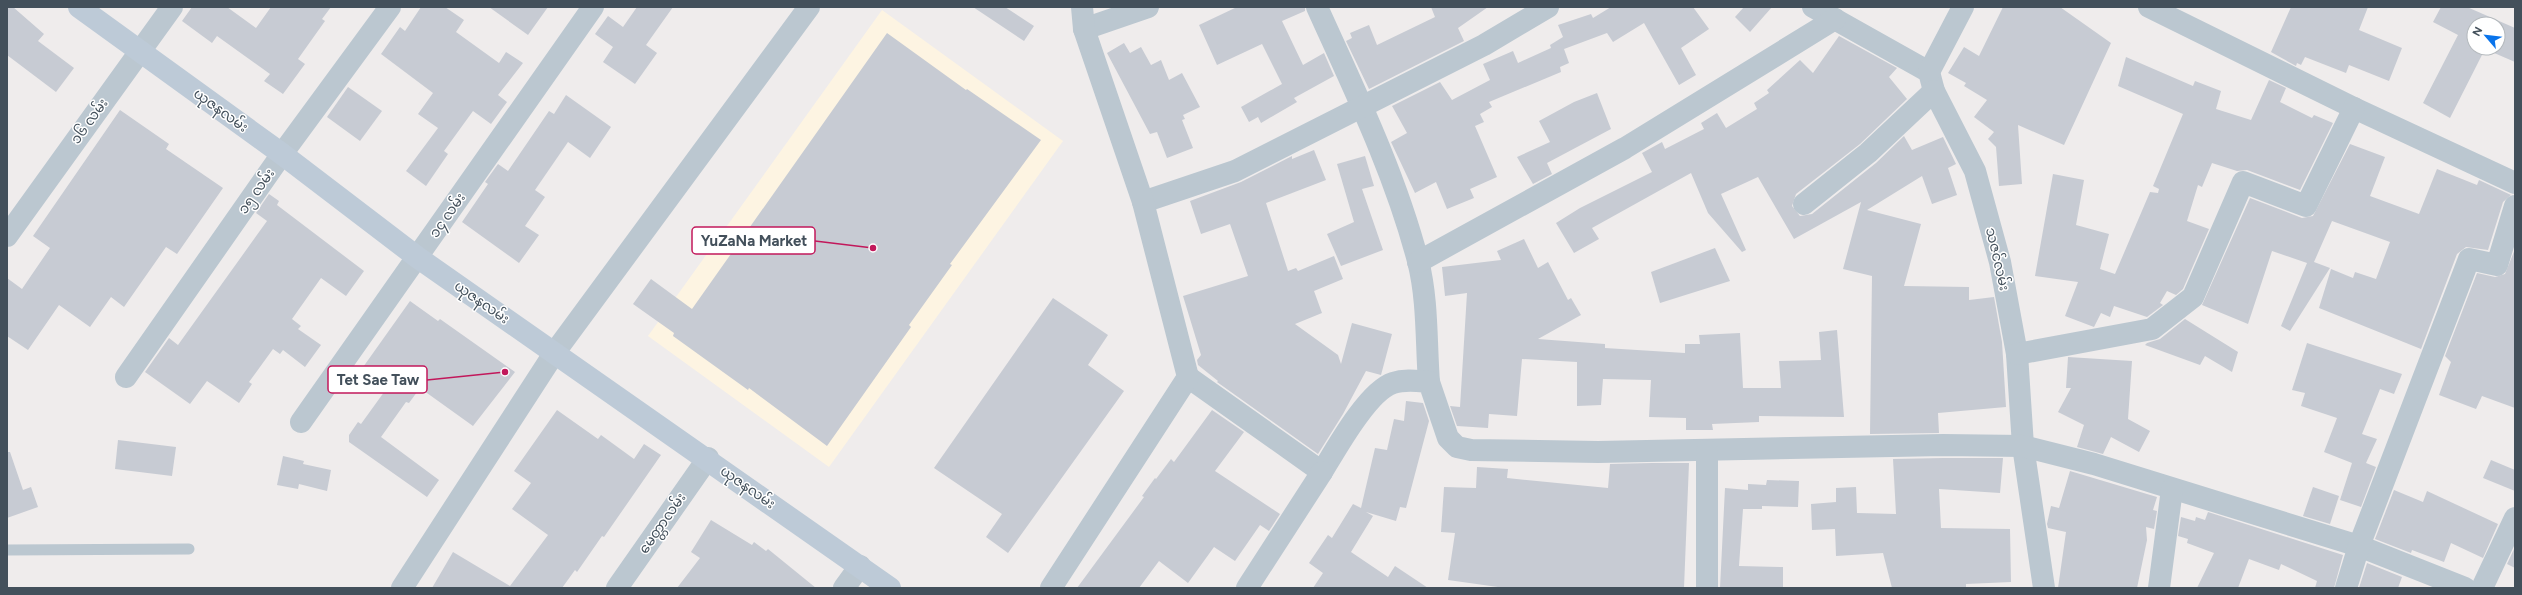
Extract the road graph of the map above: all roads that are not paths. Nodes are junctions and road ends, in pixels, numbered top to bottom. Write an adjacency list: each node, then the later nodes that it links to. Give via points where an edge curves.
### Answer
1 (79, 7): 15 (street, ယုဇနလမ်း)
2 (172, 7): 15 (street, ၁၆ လမ်း)
3 (390, 7): 19 (street, ၁၅ လမ်း)
4 (593, 7): 25 (street, ၁၄ လမ်း)
5 (809, 7): 27 (street)
6 (1082, 7): 14 (street)
7 (1148, 7): 14 (street)
8 (1317, 7): 17 (street)
9 (1548, 7): 17 (street, via 1484,45)
10 (1813, 7): 13 (street)
11 (1963, 7): 16 (street)
12 (2149, 7): 18 (street)
13 (1835, 19): 16 (street); 26 (street, via 1625,148)
14 (1084, 29): 21 (street)
15 (140, 51): 19 (street, ယုဇနလမ်း); 24 (street, ၁၆ လမ်း)
16 (1931, 81): 22 (street, via 1868,154); 28 (street, သဇင်လမ်း, via 1975,171 2000,262)
17 (1362, 107): 21 (street, via 1235,171); 26 (street, via 1399,203)
18 (2354, 108): 20 (street); 28 (street, via 2306,206 2243,182 2193,297 2152,329)
19 (282, 154): 25 (street, ယုဇနလမ်း); 29 (street, ၁၅ လမ်း)
20 (2515, 183)
21 (1143, 202): 30 (street)
22 (1804, 204)
23 (2515, 206): 39 (street, via 2497,265 2469,259)
24 (7, 236)
25 (417, 257): 27 (street, ယုဇနလမ်း); 32 (street, ၁၄ လမ်း)
26 (1418, 262): 31 (street, via 1423,290)
27 (555, 352): 35 (street, ယုဇနလမ်း); 43 (street)
28 (2017, 354): 33 (street, သဇင်လမ်း)
29 (126, 377)
30 (1188, 377): 36 (street); 47 (street)
31 (1429, 382): 34 (street, via 1448,438 1457,447 1471,450); 36 (street, via 1410,380 1391,384 1363,407)
32 (301, 422)
33 (2023, 446): 34 (street, via 1943,445); 37 (street, via 2094,464); 50 (street, သဇင်လမ်း)
34 (1707, 451): 49 (street)
35 (708, 458): 42 (street, ယုဇနလမ်း); 44 (street, မေတ္တာလမ်း)
36 (1322, 472): 48 (street)
37 (2172, 489): 39 (street); 51 (street)
38 (2515, 518): 54 (street)
39 (2359, 546): 52 (street); 53 (street)
40 (189, 549): 41 (lane)
41 (7, 550)
42 (860, 566): 45 (street); 46 (street, ယုဇနလမ်း)
43 (402, 588)
44 (617, 588)
45 (844, 588)
46 (890, 588)
47 (1051, 588)
48 (1247, 588)
49 (1707, 588)
50 (2044, 588)
51 (2159, 588)
52 (2346, 588)
53 (2465, 588)
54 (2482, 588)

